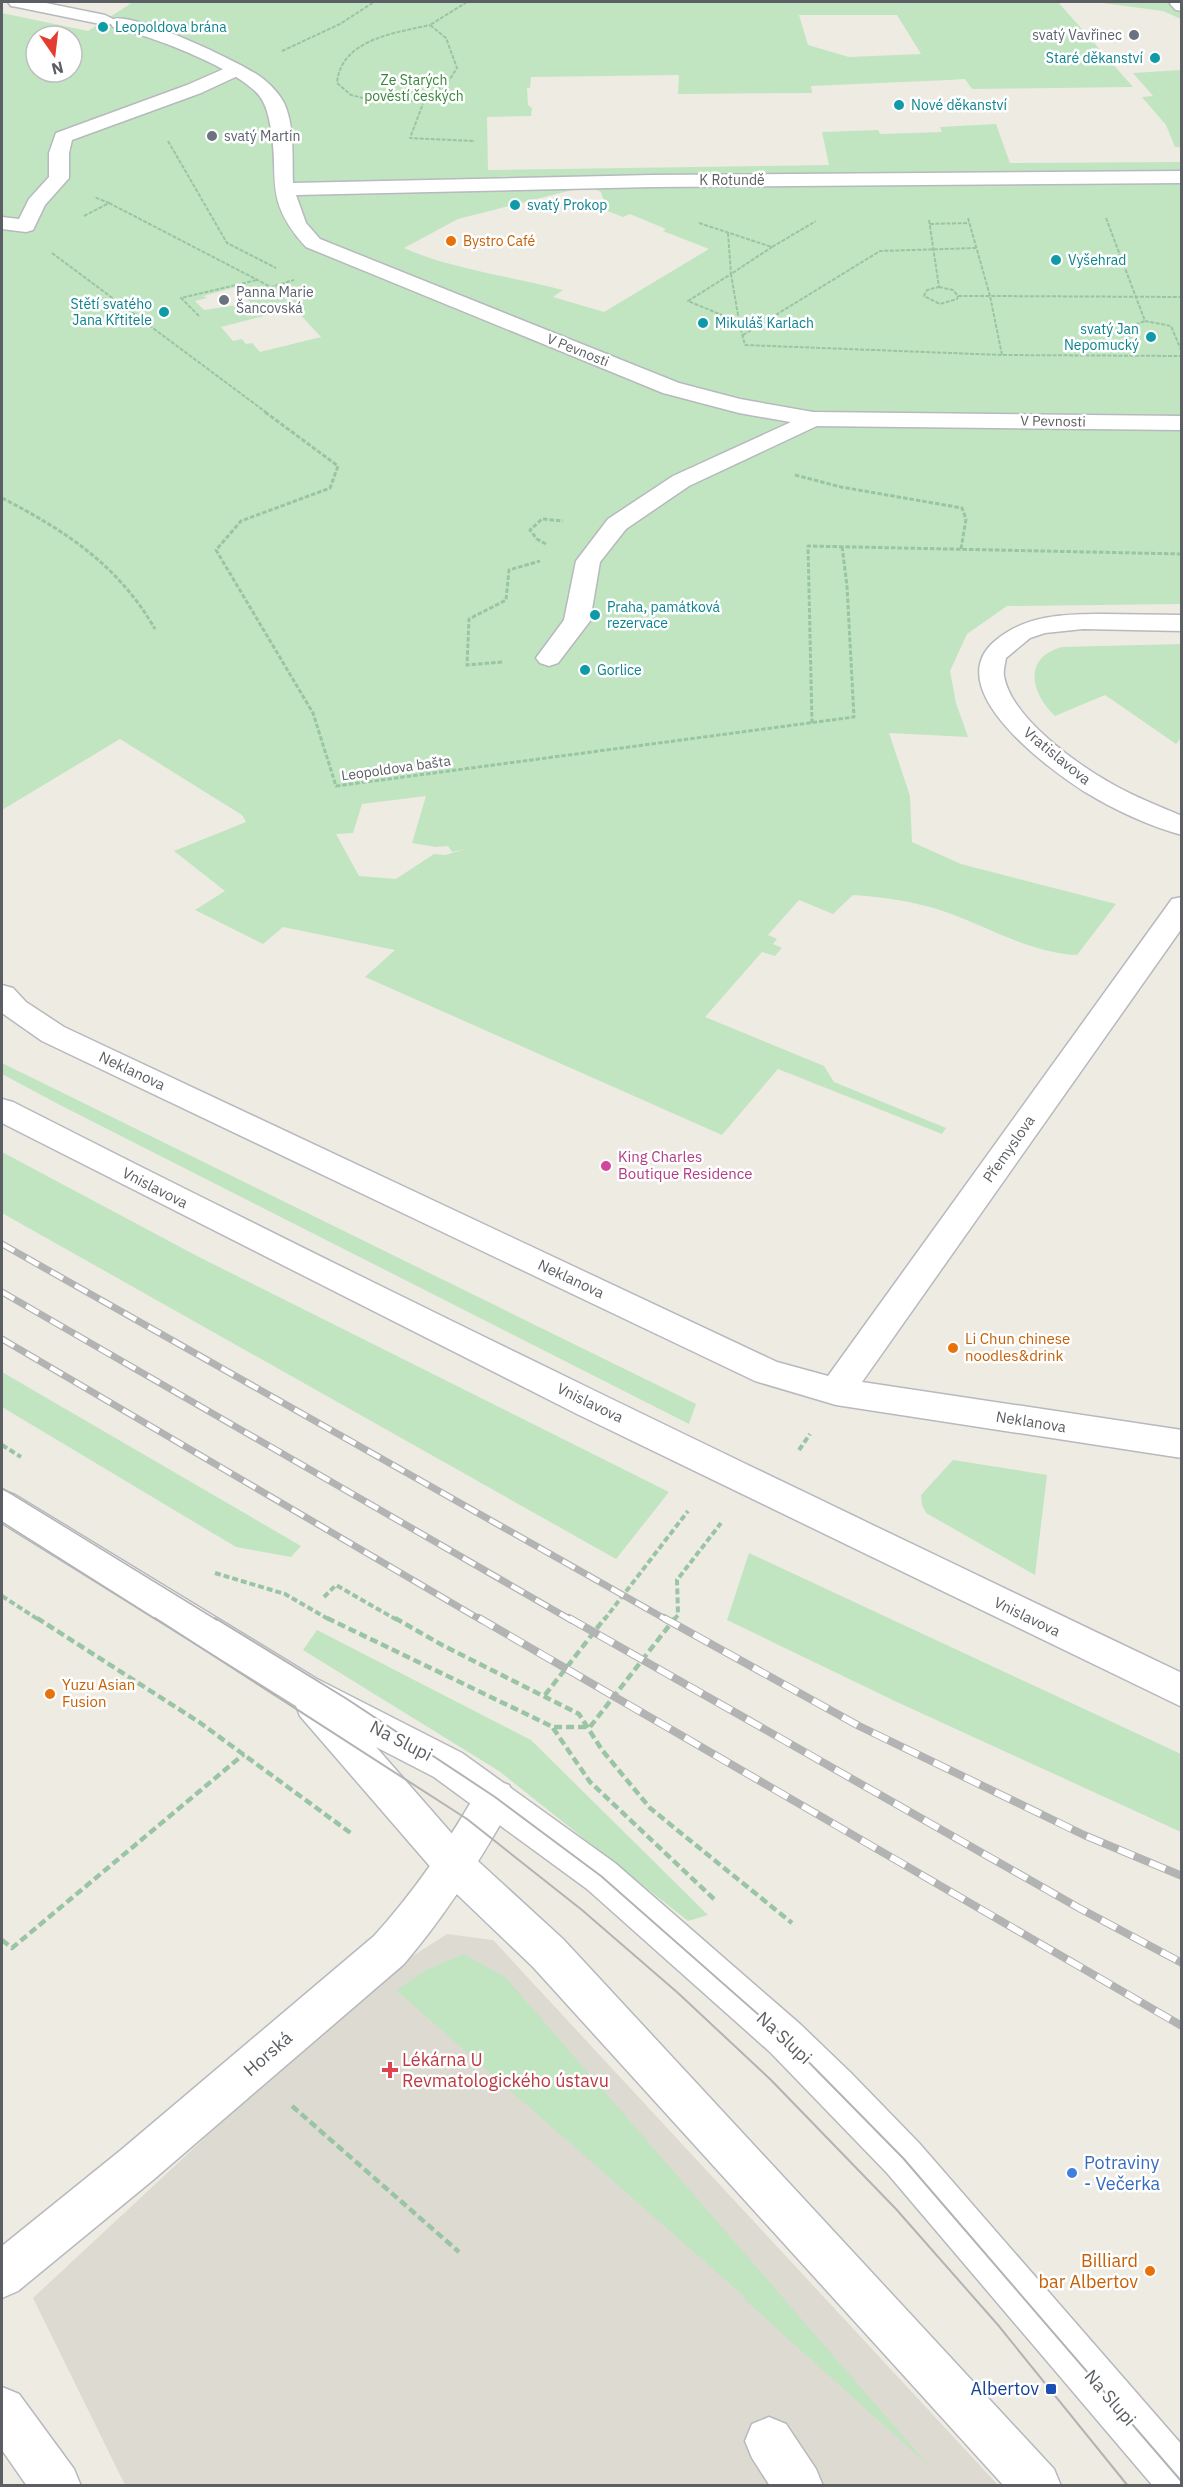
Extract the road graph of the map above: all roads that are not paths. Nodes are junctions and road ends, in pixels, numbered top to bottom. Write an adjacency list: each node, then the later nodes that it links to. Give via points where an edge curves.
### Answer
1 (17, 2): 2 (street, V Pevnosti, via 135,26)
2 (235, 70): 4 (street, V Pevnosti, via 263,88 278,108); 5 (street, via 63,137 58,153 59,178 36,203 26,226)
3 (1182, 177): 4 (street, K Rotundě, via 652,181)
4 (283, 189): 6 (street, V Pevnosti, via 295,225 313,243 328,250 671,388 739,406)
5 (2, 223)
6 (813, 419): 7 (street, V Pevnosti); 9 (street, via 681,481 617,524 588,561 577,621)
7 (1182, 423)
8 (1182, 623): 10 (street, Vratislavova, via 1066,623 1027,630 996,653 990,672 994,689 1020,727 1066,767 1127,803)
9 (549, 658)
10 (1182, 826)
11 (1182, 906): 14 (street, Přemyslova)
12 (2, 995): 14 (street, Neklanova, via 15,1009 53,1034 96,1055 767,1372)
13 (2, 1110): 18 (street, Vnislavova, via 300,1262)
14 (836, 1392): 15 (street, Neklanova)
15 (1182, 1444)
16 (2, 1506): 17 (street, Na Slupi)
17 (303, 1691): 19 (street, Na Slupi, via 448,1766); 20 (street, Na Slupi)
18 (1182, 1692)
19 (495, 1797): 20 (street, Horská); 24 (street, Na Slupi, via 634,1904 836,2088 903,2158)
20 (454, 1865): 21 (street, Horská, via 389,1950 138,2165); 27 (street, Na Slupi, via 548,1953)
21 (2, 2275)
22 (2, 2412): 25 (street)
23 (769, 2441): 26 (street)
24 (1182, 2482)
25 (57, 2486)
26 (799, 2486)
27 (1037, 2486)

